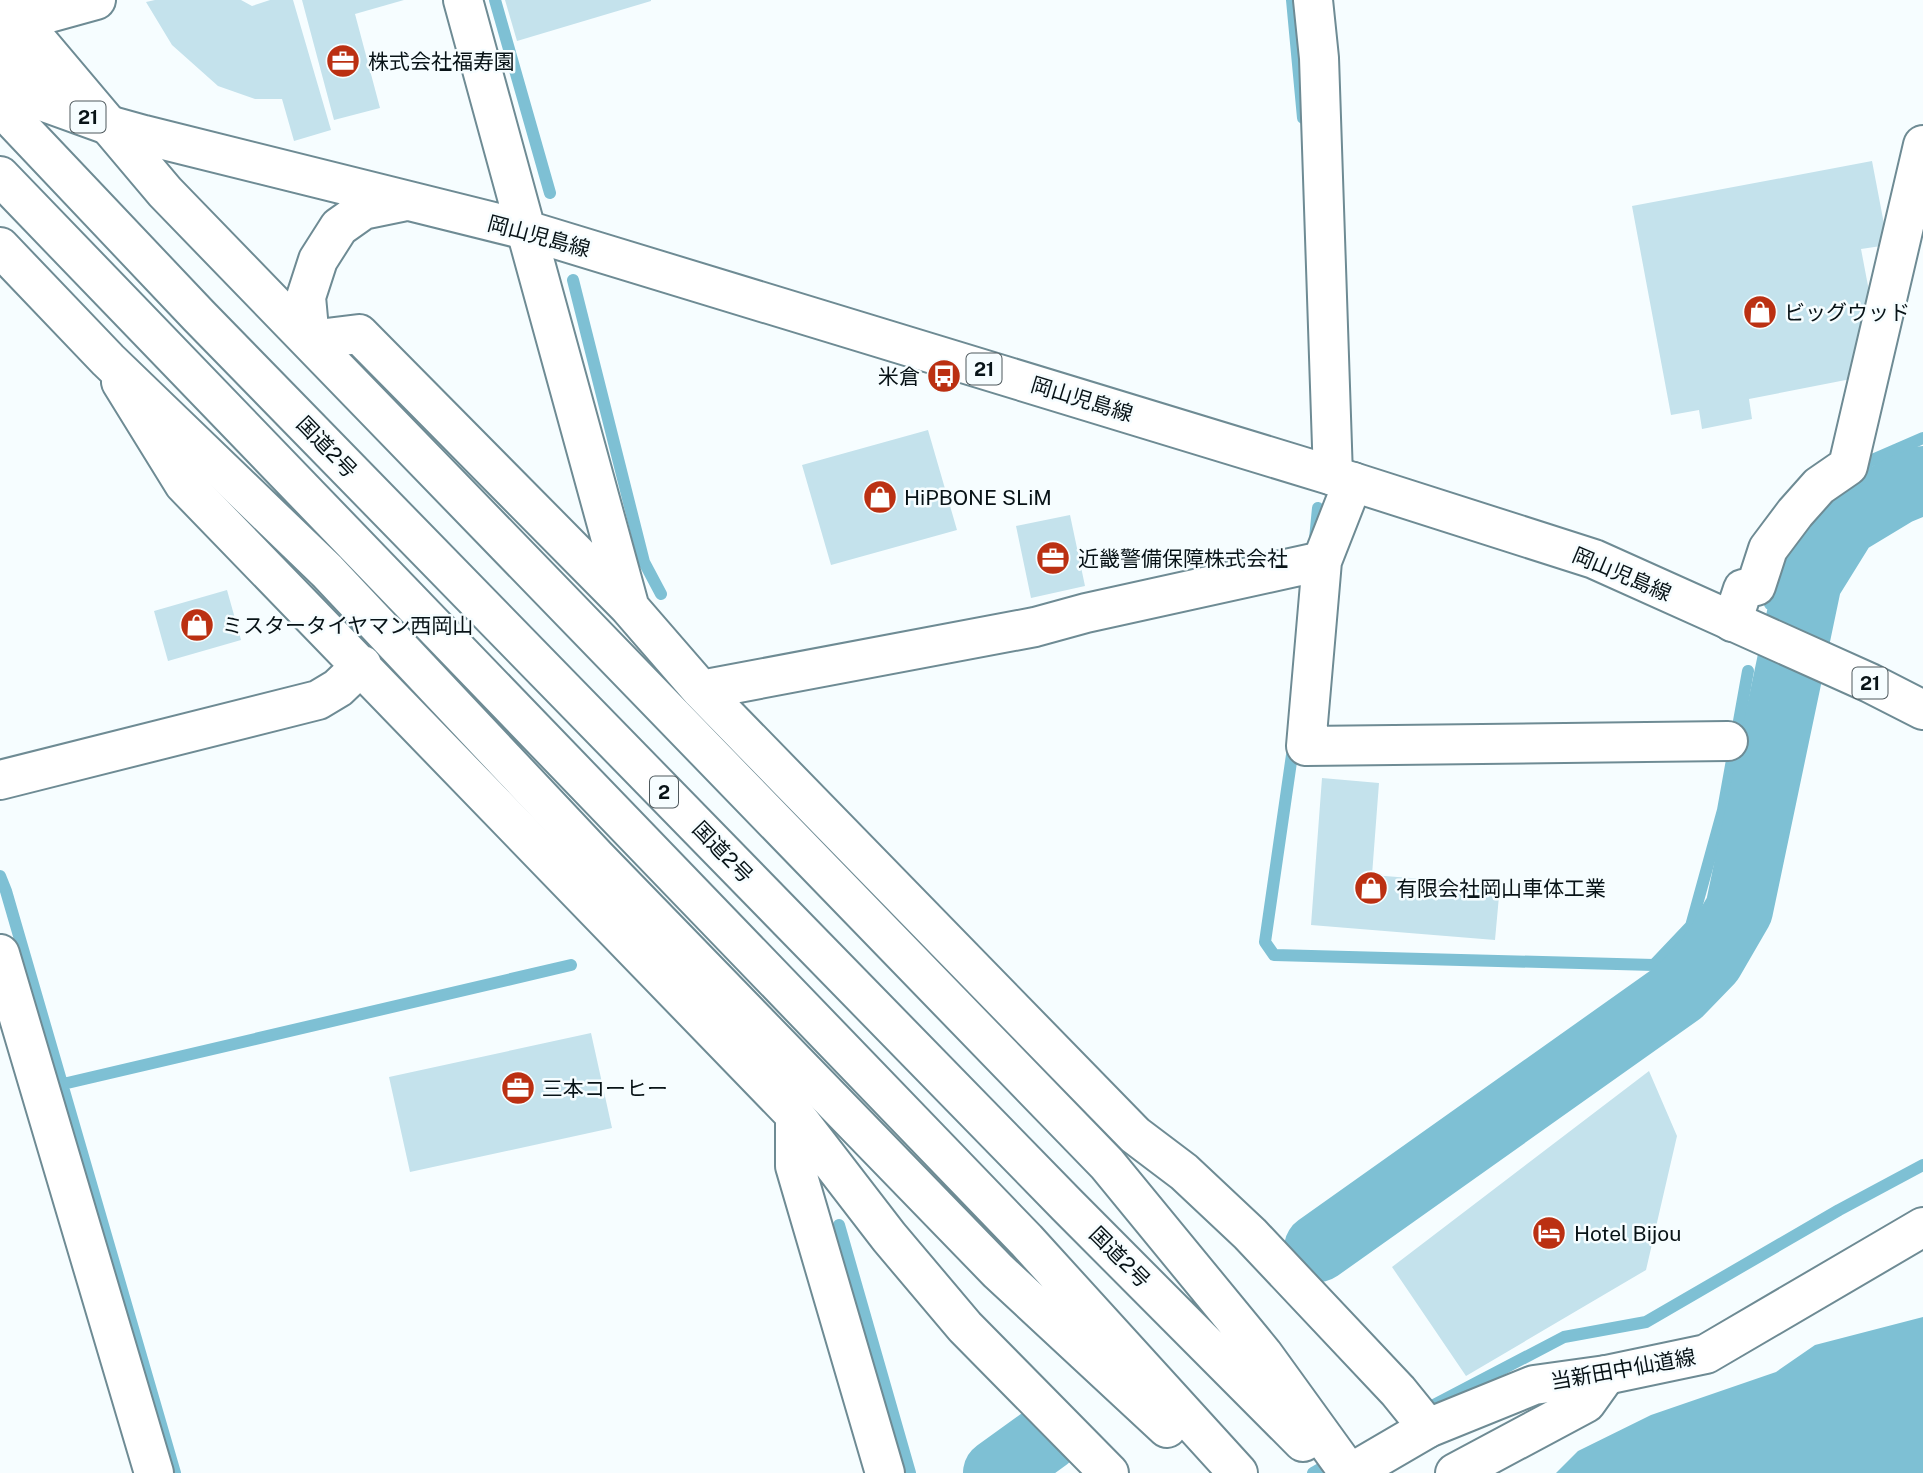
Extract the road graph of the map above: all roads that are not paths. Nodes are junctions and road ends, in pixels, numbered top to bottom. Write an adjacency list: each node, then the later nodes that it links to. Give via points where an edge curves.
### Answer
1 (96, 0): 4 (main road)
2 (463, 0): 14 (main road)
3 (1313, 0): 18 (main road)
4 (8, 21): 5 (main road)
5 (50, 67): 6 (main road); 9 (main road); 10 (main road, 岡山児島線 / 21)
6 (0, 71)
7 (0, 86): 9 (main road, 岡山児島線 / 21)
8 (0, 106): 37 (main road, 国道2号 / 2, via 257,376)
9 (108, 125): 10 (main road, 岡山児島線 / 21); 16 (main road, via 165,192)
10 (178, 143): 13 (main road, 岡山児島線 / 21)
11 (1923, 145): 21 (main road, via 1847,466 1819,486 1768,549 1756,586 1742,589)
12 (0, 176): 36 (main road, 2, via 1026,1240)
13 (405, 202): 14 (main road, 岡山児島線 / 21); 16 (main road, via 363,210 339,227 318,260 306,297)
14 (526, 230): 18 (main road, 岡山児島線 / 21); 20 (main road)
15 (0, 247): 17 (main road)
16 (310, 340): 20 (main road, via 359,334); 38 (main road, via 1107,1164 1263,1354)
17 (108, 360): 22 (main road, via 184,484); 35 (main road, via 327,571 998,1271)
18 (1343, 479): 19 (main road); 21 (main road, 岡山児島線 / 21, via 1594,559)
19 (1314, 563): 23 (main road, via 1035,627); 25 (main road, via 1306,746)
20 (629, 607): 23 (main road)
21 (1732, 622): 24 (main road, 岡山児島線 / 21)
22 (362, 665): 26 (main road, via 318,700); 28 (main road)
23 (701, 690): 31 (main road, via 1135,1135 1185,1172 1250,1234)
24 (1923, 710)
25 (1728, 741)
26 (0, 780)
27 (0, 954): 32 (main road)
28 (795, 1115): 33 (main road, via 795,1166); 34 (main road, via 965,1327)
29 (1923, 1227): 30 (main road, 当新田中仙道線, via 1706,1354)
30 (1606, 1375): 31 (main road, 当新田中仙道線, via 1534,1385); 39 (main road, via 1586,1403)
31 (1428, 1428): 38 (main road, 当新田中仙道線)
32 (154, 1473)
33 (885, 1473)
34 (1109, 1473)
35 (1218, 1473)
36 (1238, 1473)
37 (1334, 1473)
38 (1350, 1473)
39 (1455, 1473)

